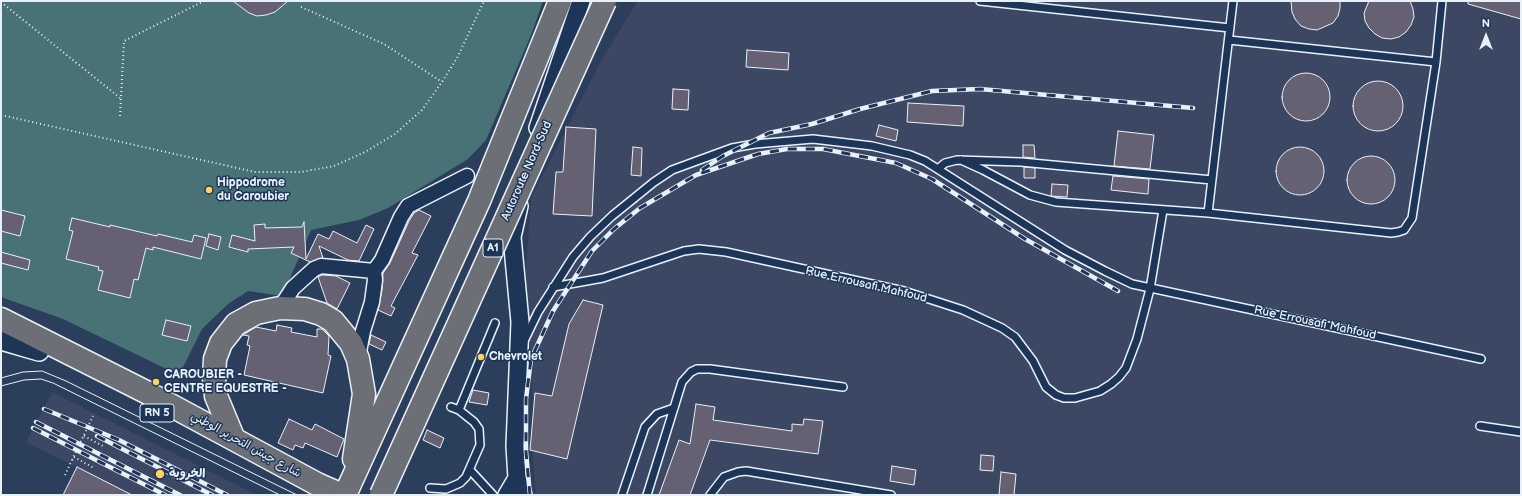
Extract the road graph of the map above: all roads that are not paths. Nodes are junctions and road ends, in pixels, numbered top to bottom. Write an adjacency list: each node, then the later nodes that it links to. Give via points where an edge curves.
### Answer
1 (560, 1): 39 (highway, via 479,202)
2 (581, 1): 25 (street, via 533,143 512,237 520,322)
3 (605, 1): 41 (highway, Autoroute Nord-Sud / A1, bridge)
4 (980, 1): 7 (lane)
5 (1233, 1): 7 (lane)
6 (1442, 1): 9 (lane)
7 (1230, 28): 8 (lane)
8 (1228, 40): 9 (lane); 13 (lane)
9 (1436, 62): 15 (lane, via 1412,218 1404,230 1391,233)
10 (961, 160): 11 (lane, via 949,162); 13 (lane, via 1021,162); 14 (lane, via 1017,190 1042,199)
11 (939, 168): 17 (lane, Rue Errousafi Mahfoud, via 910,155 880,148 813,139 755,144 712,154 672,170 612,216 590,237); 18 (lane, Rue Errousafi Mahfoud, via 1069,252 1119,278)
12 (467, 176): 16 (street, via 408,206)
13 (1212, 180): 15 (lane)
14 (1163, 210): 15 (lane); 18 (lane)
15 (1208, 213)
16 (374, 271): 19 (street, via 321,266 314,268 293,288); 26 (street, via 372,302)
17 (553, 287): 18 (lane, Rue Errousafi Mahfoud, via 603,278 684,251 700,249 726,252 904,291 963,310 1015,337 1033,361 1046,387 1064,398 1075,398 1100,391 1119,377 1126,368 1137,339); 25 (lane, Rue Errousafi Mahfoud, via 538,312)
18 (1150, 289): 27 (lane, Rue Errousafi Mahfoud)
19 (280, 308): 26 (highway, via 305,309 333,321 351,343); 34 (highway, via 256,313 236,324 221,343 215,359 216,396)
20 (1, 319): 34 (highway, شارع جيش التحرير الوطني / RN 5)
21 (495, 323): 31 (lane)
22 (1, 333): 24 (highway, شارع جيش التحرير الوطني / RN 5)
23 (1, 340): 24 (main road)
24 (39, 351): 40 (highway, شارع جيش التحرير الوطني / RN 5)
25 (519, 354): 36 (street, Rue Errousafi Mahfoud)
26 (358, 359): 39 (highway, via 364,394 355,455)
27 (1481, 359)
28 (843, 387): 30 (lane, via 704,368 691,372 686,377)
29 (451, 407): 31 (lane)
30 (674, 408): 45 (lane, via 657,414 645,427); 46 (lane)
31 (459, 410): 35 (lane, via 474,422 481,437)
32 (1480, 426): 33 (lane)
33 (1521, 432)
34 (233, 437): 39 (highway, شارع جيش التحرير الوطني / RN 5, via 317,484)
35 (470, 470): 37 (lane, via 466,477 453,487); 42 (lane)
36 (517, 478): 43 (street); 44 (street, Rue Errousafi Mahfoud)
37 (430, 488)
38 (859, 492): 47 (lane, via 738,472 724,477); 48 (lane)
39 (345, 493)
40 (312, 495)
41 (381, 495)
42 (493, 495)
43 (507, 495)
44 (523, 495)
45 (622, 495)
46 (647, 495)
47 (710, 495)
48 (891, 495)

